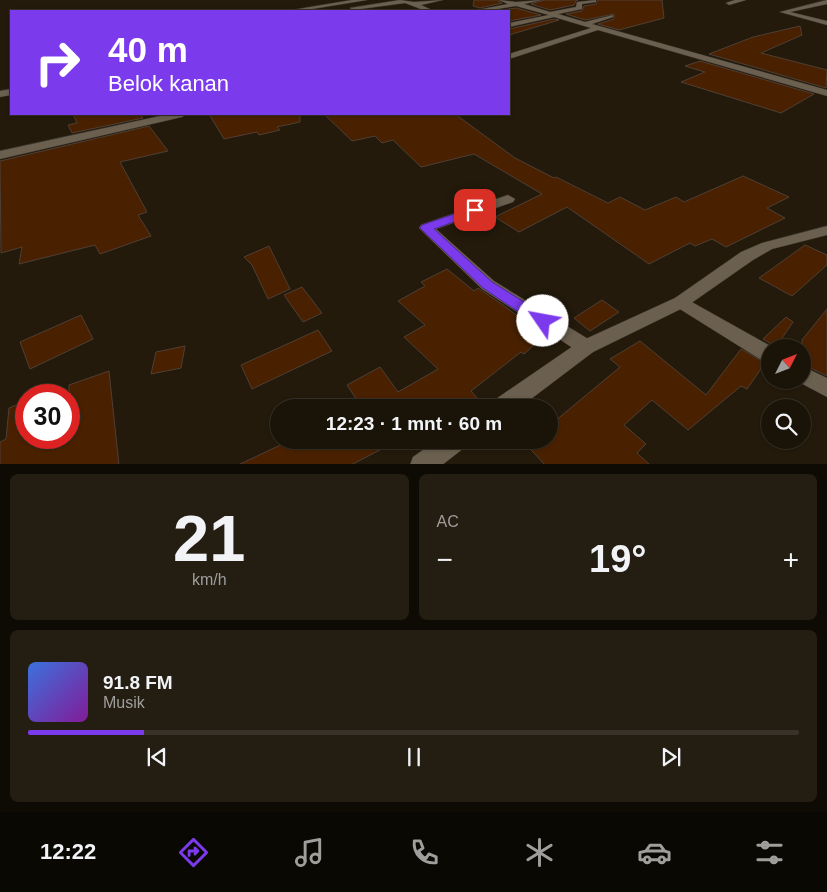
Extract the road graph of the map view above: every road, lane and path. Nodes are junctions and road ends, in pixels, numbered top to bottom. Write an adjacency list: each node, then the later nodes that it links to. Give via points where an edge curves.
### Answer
1 (364, 0): 12 (street)
2 (404, 0): 9 (street); 13 (street)
3 (440, 0): 9 (street)
4 (502, 0): 10 (street)
5 (539, 0): 10 (street)
6 (743, 0): 11 (street)
7 (594, 1): 16 (street)
8 (827, 2): 18 (street, via 783,12)
9 (413, 4): 14 (street)
10 (515, 4): 15 (street); 16 (street)
11 (729, 4)
12 (289, 10)
13 (341, 10)
14 (428, 10)
15 (481, 10)
16 (552, 15): 19 (street); 20 (street)
17 (611, 16): 19 (street)
18 (827, 23)
19 (582, 24): 21 (street)
20 (510, 25)
21 (596, 28): 24 (street); 25 (street)
22 (510, 29): 23 (street)
23 (518, 32)
24 (510, 57)
25 (827, 93)
26 (178, 115): 27 (street)
27 (0, 155)
28 (508, 199): 31 (street, via 426,228 488,285)
29 (827, 230): 30 (street, via 767,246 747,256)
30 (681, 302): 31 (street); 32 (street)
31 (586, 346): 35 (street)
32 (761, 350)
33 (811, 379): 34 (street)
34 (827, 388)
35 (514, 399)
36 (443, 449): 37 (street)
37 (422, 464)

